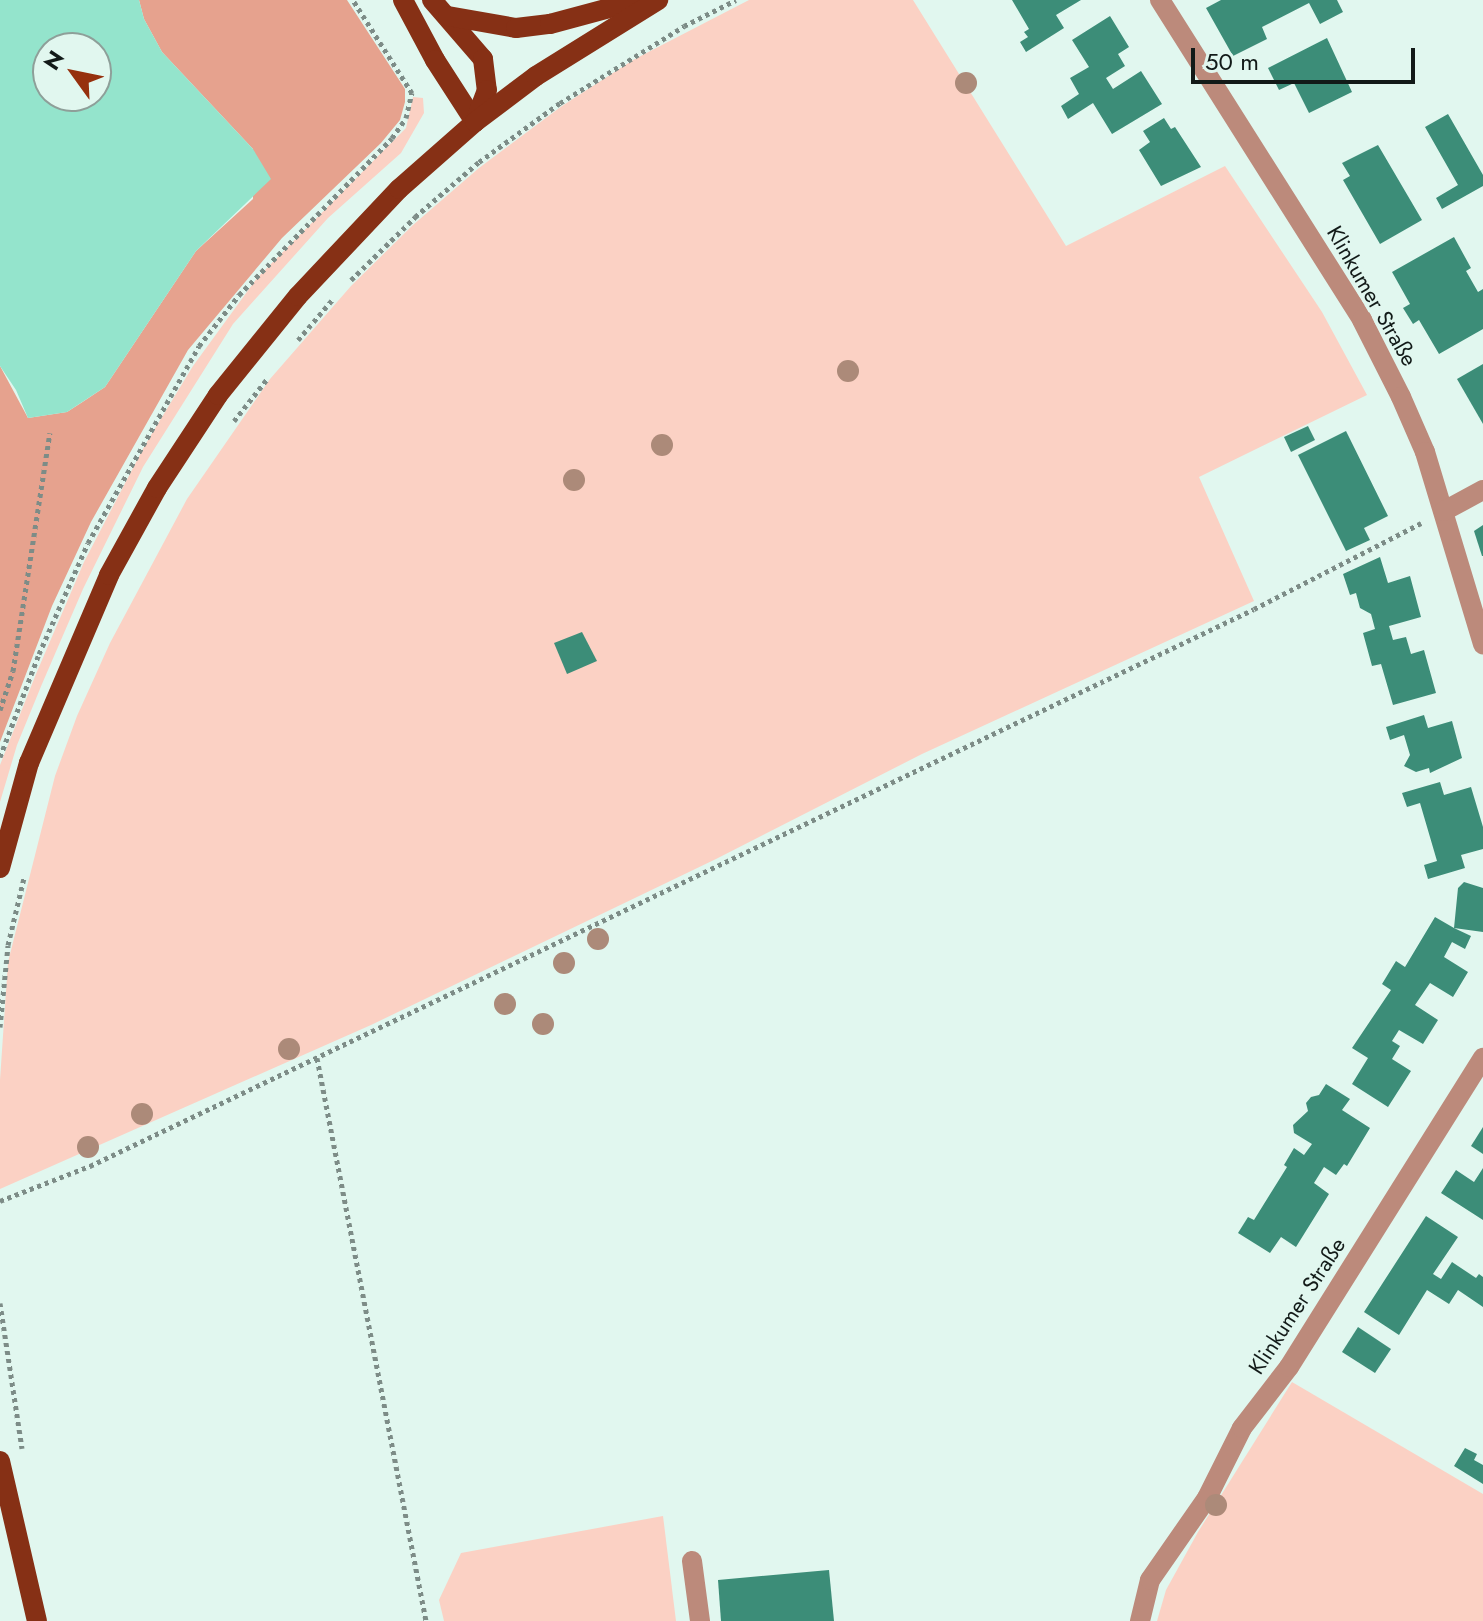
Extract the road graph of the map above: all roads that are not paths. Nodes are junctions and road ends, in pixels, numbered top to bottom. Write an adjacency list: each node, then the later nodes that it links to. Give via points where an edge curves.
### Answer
1 (403, 0): 7 (main road)
2 (432, 0): 6 (main road)
3 (639, 0): 6 (main road, via 516,28)
4 (658, 0): 7 (main road, via 575,49)
5 (1160, 0): 9 (street, Klinkumer Straße, via 1362,320 1407,411)
6 (448, 16): 7 (main road, via 483,59 487,90)
7 (475, 122): 11 (main road, via 399,189 298,296 218,395 157,488 63,675 29,763)
8 (1483, 490): 9 (street)
9 (1444, 511): 10 (street, Klinkumer Straße)
10 (1483, 644)
11 (0, 868)
12 (1483, 1058): 17 (street, Klinkumer Straße, via 1289,1367 1242,1428 1207,1498 1150,1580)
13 (0, 1461): 15 (main road)
14 (692, 1561): 16 (street)
15 (37, 1621)
16 (700, 1621)
17 (1140, 1621)

